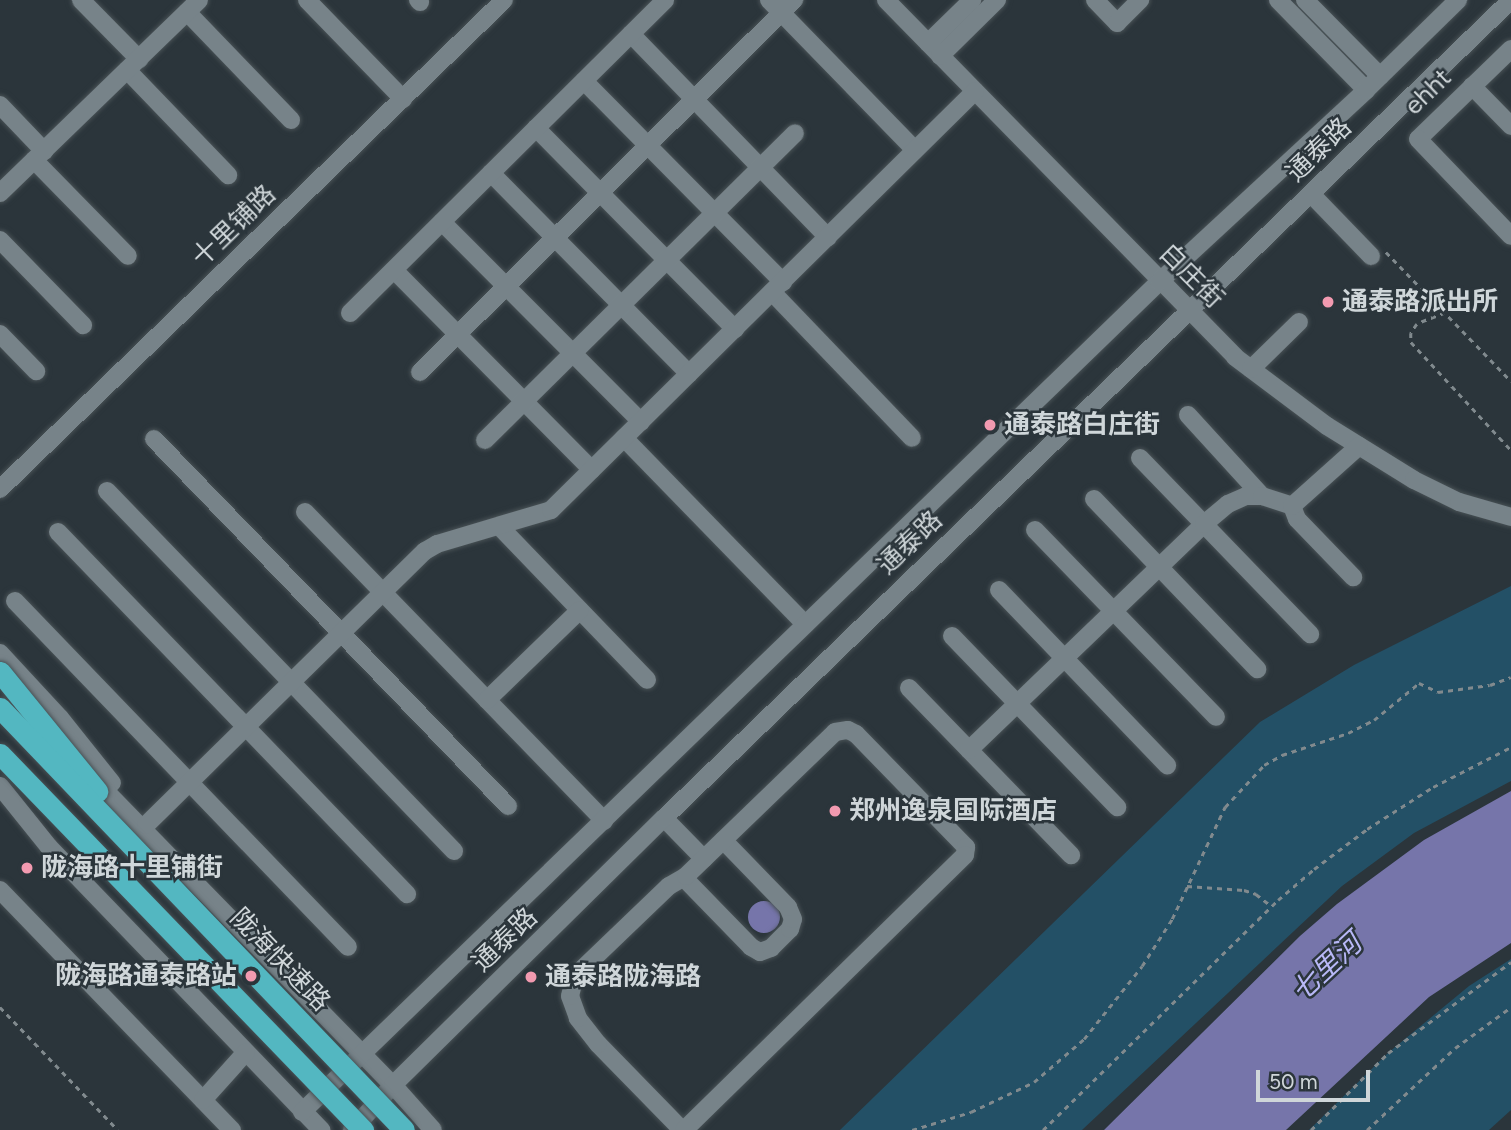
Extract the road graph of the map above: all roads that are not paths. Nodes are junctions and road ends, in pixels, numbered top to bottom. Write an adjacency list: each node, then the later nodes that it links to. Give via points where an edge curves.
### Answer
1 (81, 0): 19 (street)
2 (307, 0): 25 (street)
3 (504, 0): 25 (street, 十里铺路)
4 (665, 0): 16 (street)
5 (886, 0): 17 (street, 白庄街)
6 (972, 0): 17 (street)
7 (997, 0): 17 (street)
8 (1094, 0): 9 (street, via 1117,23)
9 (1140, 0)
10 (1278, 0): 23 (street)
11 (1305, 0): 20 (street)
12 (1458, 0): 20 (street, 通泰路)
13 (1511, 0): 40 (street, 通泰路)
14 (781, 4): 26 (street); 33 (street)
15 (193, 6): 19 (street); 28 (street)
16 (631, 34): 21 (street); 26 (street)
17 (934, 49): 24 (street, 白庄街)
18 (1511, 49): 22 (street, ehht)
19 (133, 65): 34 (street); 37 (street)
20 (1380, 76): 23 (street, 通泰路)
21 (584, 81): 30 (street); 32 (street)
22 (1472, 86): 29 (street); 43 (street, ehht, via 1418,139)
23 (1366, 90): 51 (street, 通泰路)
24 (975, 92): 33 (street); 51 (street, 白庄街)
25 (402, 99): 77 (street, 十里铺路)
26 (694, 99): 32 (street); 35 (street)
27 (0, 105): 34 (street)
28 (291, 120)
29 (1511, 126)
30 (536, 128): 36 (street); 39 (street)
31 (795, 133): 35 (street)
32 (648, 145): 39 (street); 41 (street)
33 (915, 150): 44 (street)
34 (39, 155): 38 (street); 47 (street)
35 (760, 167): 41 (street); 44 (street)
36 (491, 173): 42 (street); 45 (street)
37 (228, 175)
38 (0, 193)
39 (600, 193): 45 (street); 49 (street)
40 (1311, 194): 48 (street); 55 (street, 通泰路)
41 (714, 213): 49 (street); 53 (street)
42 (442, 222): 50 (street); 52 (street)
43 (1511, 236)
44 (828, 237): 53 (street)
45 (555, 238): 52 (street); 54 (street)
46 (0, 240): 58 (street)
47 (128, 256)
48 (1371, 256)
49 (666, 260): 54 (street); 59 (street)
50 (394, 270): 56 (street); 61 (street)
51 (1158, 282): 55 (street, 白庄街); 95 (street, 通泰路)
52 (506, 286): 61 (street); 62 (street)
53 (777, 287): 59 (street); 71 (street)
54 (621, 305): 62 (street); 66 (street)
55 (1187, 309): 63 (street, 白庄街); 119 (street, 通泰路)
56 (351, 313)
57 (1299, 322): 63 (street)
58 (83, 325)
59 (735, 329): 66 (street)
60 (0, 334): 64 (street)
61 (458, 334): 65 (street); 67 (street)
62 (572, 353): 67 (street); 69 (street)
63 (1251, 369): 74 (street, 白庄街)
64 (36, 371)
65 (420, 372)
66 (689, 374): 69 (street)
67 (524, 401): 73 (street); 76 (street)
68 (1188, 415): 79 (street)
69 (640, 422): 70 (street)
70 (624, 438): 76 (street); 95 (street)
71 (912, 438)
72 (153, 439): 96 (street)
73 (485, 440)
74 (1359, 446): 81 (street); 83 (street, 白庄街, via 1459,502)
75 (1140, 458): 84 (street)
76 (592, 470): 85 (street, via 551,510)
77 (0, 489)
78 (107, 491): 105 (street)
79 (1262, 496): 81 (street); 84 (street, via 1246,496 1228,504)
80 (1094, 499): 88 (street)
81 (1292, 506): 89 (street, via 1297,519)
82 (305, 512): 91 (street)
83 (1511, 517)
84 (1203, 524): 88 (street); 97 (street)
85 (500, 527): 91 (street, via 437,544); 93 (street)
86 (1035, 530): 94 (street)
87 (58, 532): 111 (street)
88 (1159, 567): 94 (street); 101 (street)
89 (1353, 577)
90 (999, 590): 100 (street)
91 (383, 592): 96 (street); 107 (street)
92 (15, 601): 115 (street)
93 (580, 610): 103 (street); 107 (street)
94 (1113, 611): 100 (street); 110 (street)
95 (805, 624): 120 (street, 通泰路)
96 (341, 633): 105 (street); 117 (street)
97 (1310, 634)
98 (952, 636): 108 (street)
99 (0, 653): 121 (street, via 60,718)
100 (1064, 658): 108 (street); 114 (street)
101 (1257, 668)
102 (0, 672): 126 (highway, bridge)
103 (647, 680)
104 (0, 681): 128 (street)
105 (291, 681): 111 (street); 123 (street)
106 (909, 688): 112 (street)
107 (487, 700): 120 (street)
108 (1017, 704): 112 (street); 118 (street)
109 (0, 708): 126 (highway, 陇海快速路, bridge)
110 (1216, 717)
111 (245, 726): 115 (street); 130 (street)
112 (969, 750): 124 (street)
113 (0, 754): 140 (highway, bridge)
114 (1167, 765)
115 (188, 781): 121 (street); 131 (street)
116 (0, 786): 132 (street, via 50,847)
117 (508, 806)
118 (1117, 807)
119 (664, 818): 125 (street); 134 (street, 通泰路)
120 (604, 821): 133 (street, 通泰路)
121 (146, 825): 128 (street)
122 (723, 840): 125 (street); 127 (street, via 788,907 793,919 790,929 771,948 760,952 751,947); 143 (street, via 835,732 848,730 966,847 965,855)
123 (454, 851)
124 (1070, 855)
125 (704, 859): 127 (street)
126 (159, 874): 141 (highway, 陇海快速路, bridge)
127 (684, 878): 143 (street, via 669,886 575,976 570,996 578,1018 598,1044)
128 (194, 883): 133 (street)
129 (0, 890): 135 (street)
130 (407, 894)
131 (348, 947)
132 (246, 1052): 135 (street); 136 (street)
133 (361, 1053): 134 (street); 136 (street, 通泰路)
134 (393, 1085): 139 (street, 通泰路); 142 (street)
135 (203, 1100): 137 (street)
136 (302, 1112): 138 (street)
137 (232, 1130)
138 (321, 1130)
139 (352, 1130)
140 (363, 1130)
141 (404, 1130)
142 (433, 1130)
143 (683, 1130)

